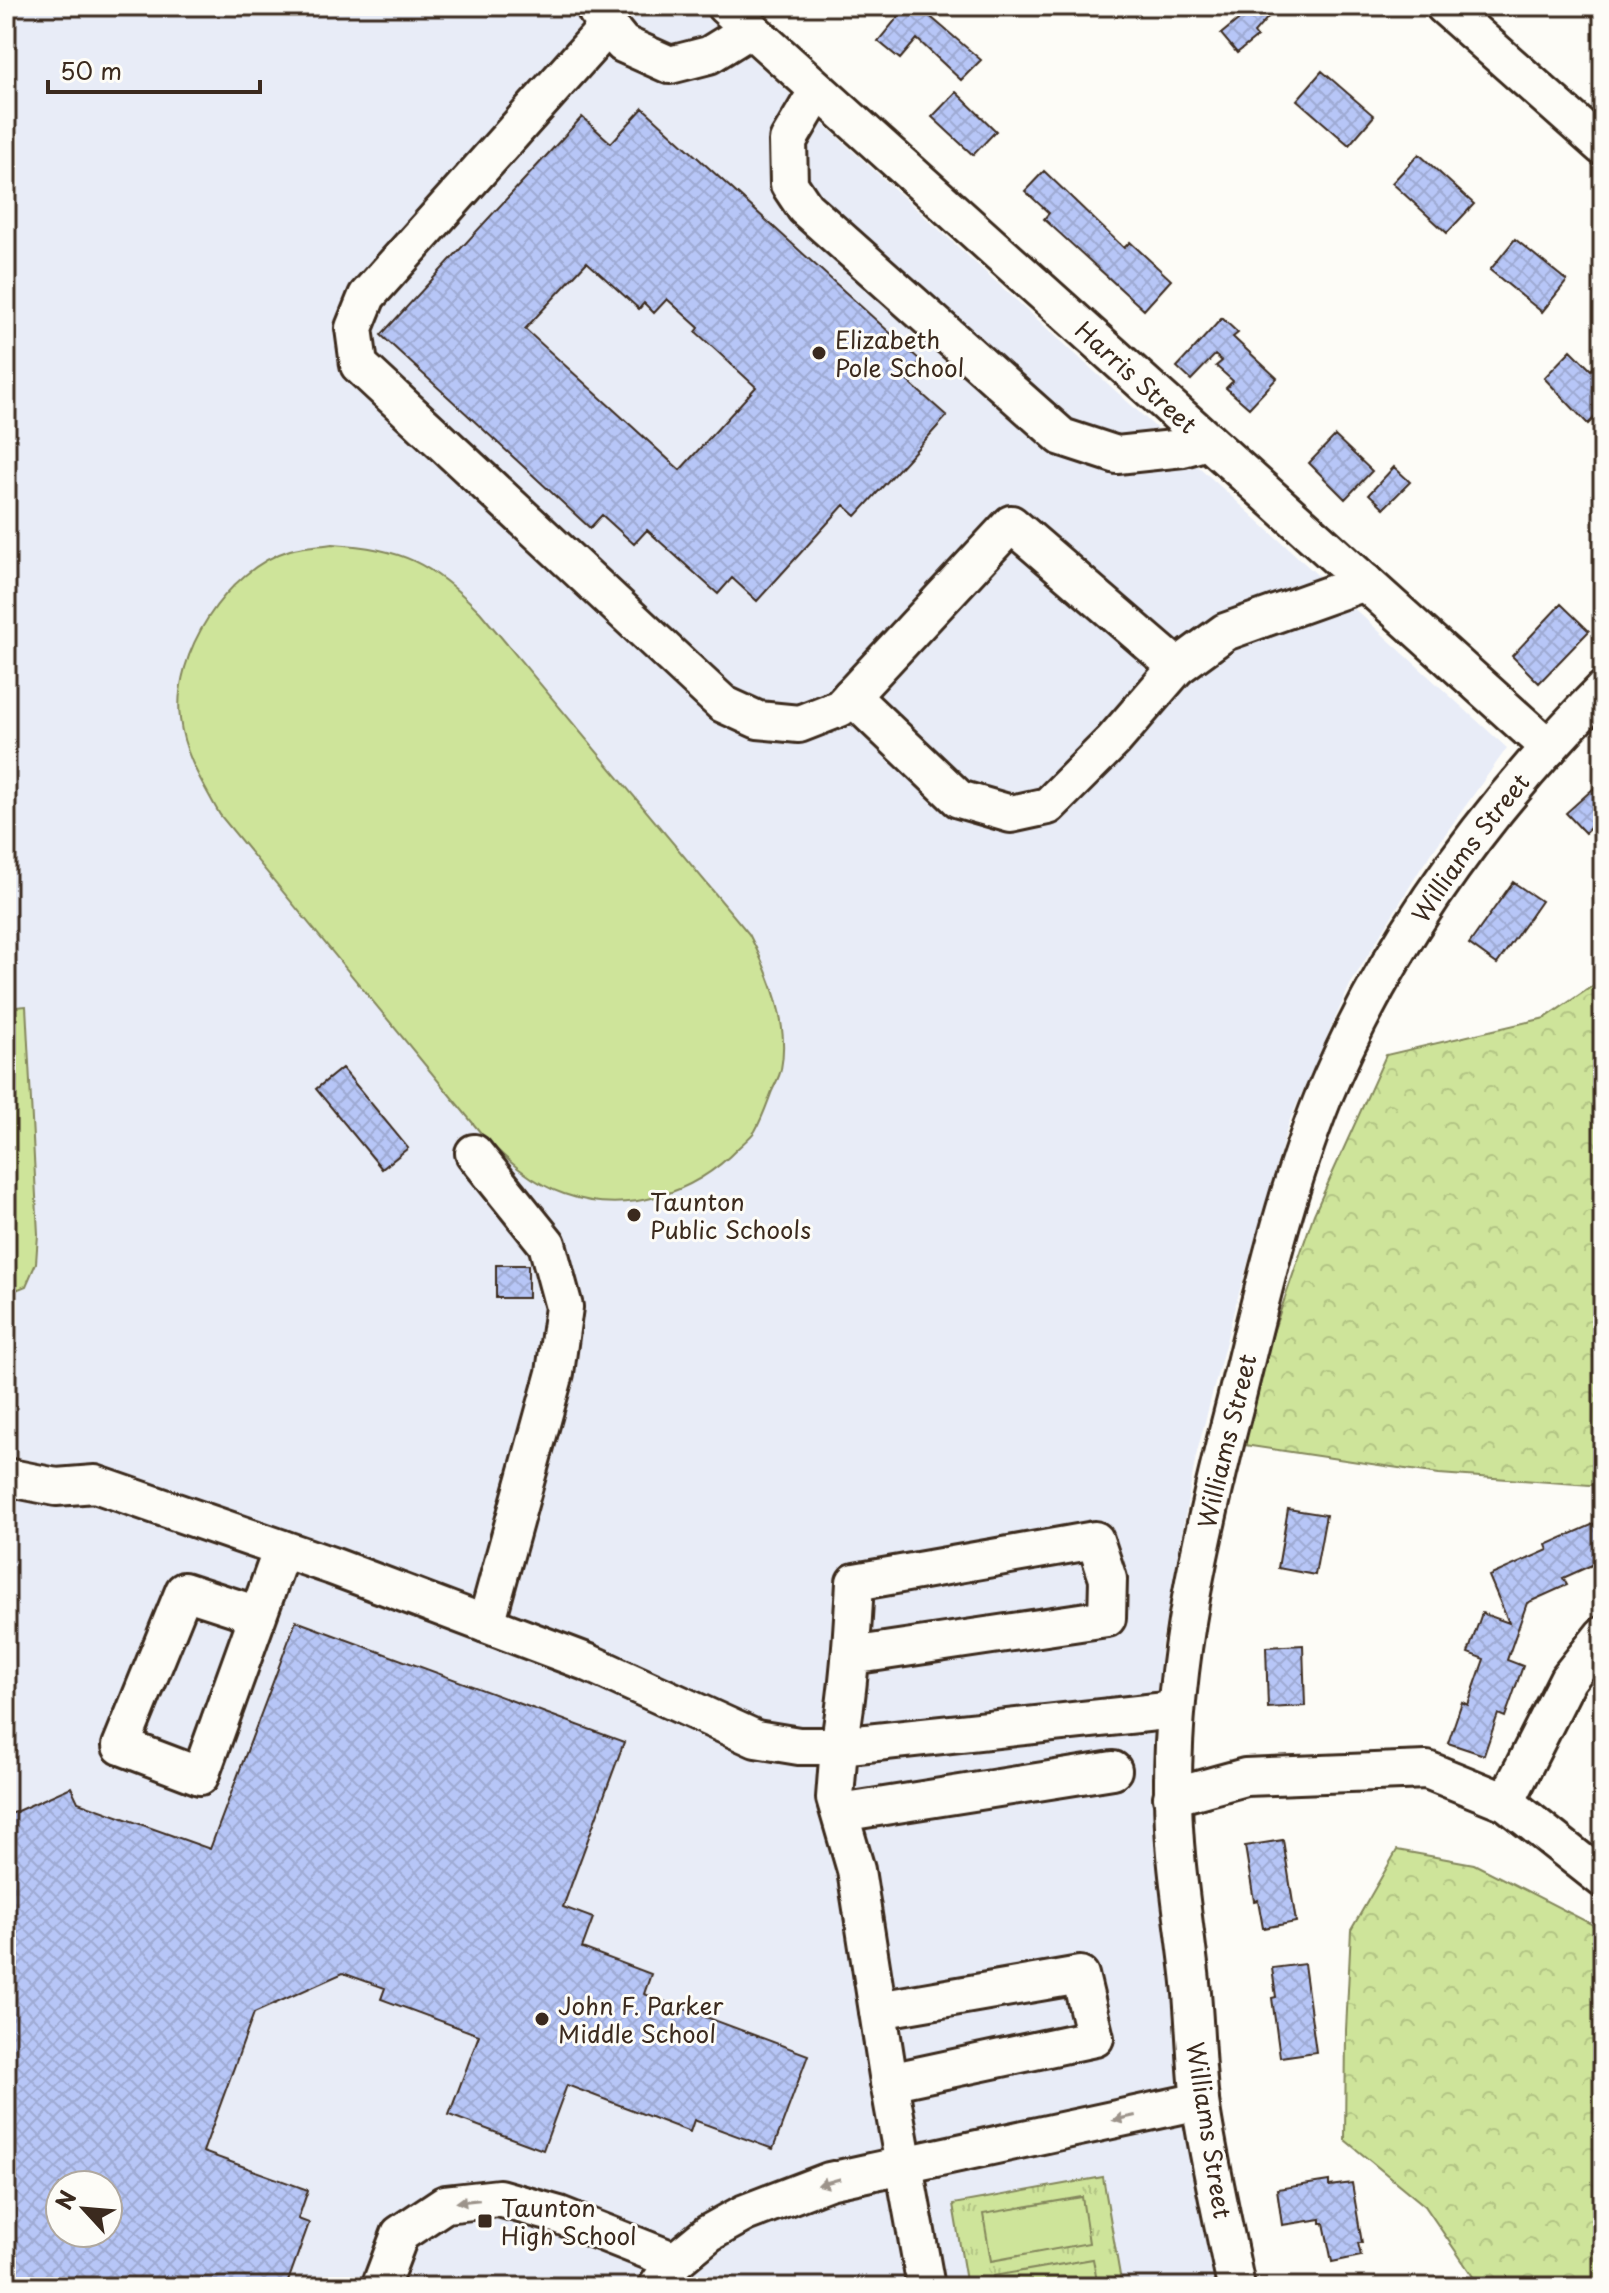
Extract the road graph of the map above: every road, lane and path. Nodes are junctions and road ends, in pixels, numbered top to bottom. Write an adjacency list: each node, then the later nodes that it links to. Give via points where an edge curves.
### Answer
1 (1444, 6): 5 (street)
2 (602, 16): 3 (street, via 623,44 670,65 709,55); 10 (street, via 367,296 354,328 359,365 723,704 758,720 799,724 840,708)
3 (738, 18): 4 (street, Harris Street)
4 (818, 90): 6 (street, Harris Street); 6 (street, via 788,141 789,184 805,208 1062,437 1117,455)
5 (1603, 147)
6 (1208, 441): 7 (street, Harris Street)
7 (1365, 582): 8 (street, via 1225,632); 11 (street, Harris Street)
8 (1177, 667): 10 (street, via 1048,806 1011,814 959,799); 10 (street, via 1011,524)
9 (1603, 690): 11 (street, Williams Street)
10 (851, 696)
11 (1549, 748): 19 (street, Williams Street, via 1460,853 1421,909 1377,984 1322,1101 1298,1169 1210,1499 1187,1611)
12 (474, 1153): 16 (street, via 547,1244 564,1307 555,1373)
13 (6, 1477): 14 (street, via 56,1487 95,1484)
14 (282, 1549): 15 (street); 16 (street)
15 (258, 1615): 15 (street, via 200,1776 121,1746 184,1591)
16 (486, 1624): 20 (street, via 589,1663 756,1739)
17 (1603, 1635): 23 (street, via 1568,1679)
18 (851, 1656): 18 (street, via 855,1582 1095,1540 1108,1579 1107,1618); 20 (street)
19 (1175, 1710): 20 (street); 22 (street, Williams Street)
20 (839, 1746): 24 (street, via 835,1798)
21 (1113, 1770): 24 (street)
22 (1172, 1797): 23 (street, via 1245,1777 1427,1770); 28 (street, Williams Street)
23 (1506, 1802): 25 (street)
24 (840, 1813): 26 (street, via 856,1870)
25 (1603, 1879)
26 (878, 2010): 27 (street); 27 (street, via 1080,1975 1095,2038)
27 (889, 2082): 29 (street)
28 (1200, 2101): 29 (street, one-way to 29); 33 (street, Williams Street)
29 (905, 2166): 30 (street, one-way to 30, via 829,2181 745,2213 709,2233); 32 (street)
30 (666, 2274): 31 (street, one-way to 31, via 559,2215 499,2198 445,2204 400,2234)
31 (380, 2287)
32 (926, 2287)
33 (1236, 2287)

